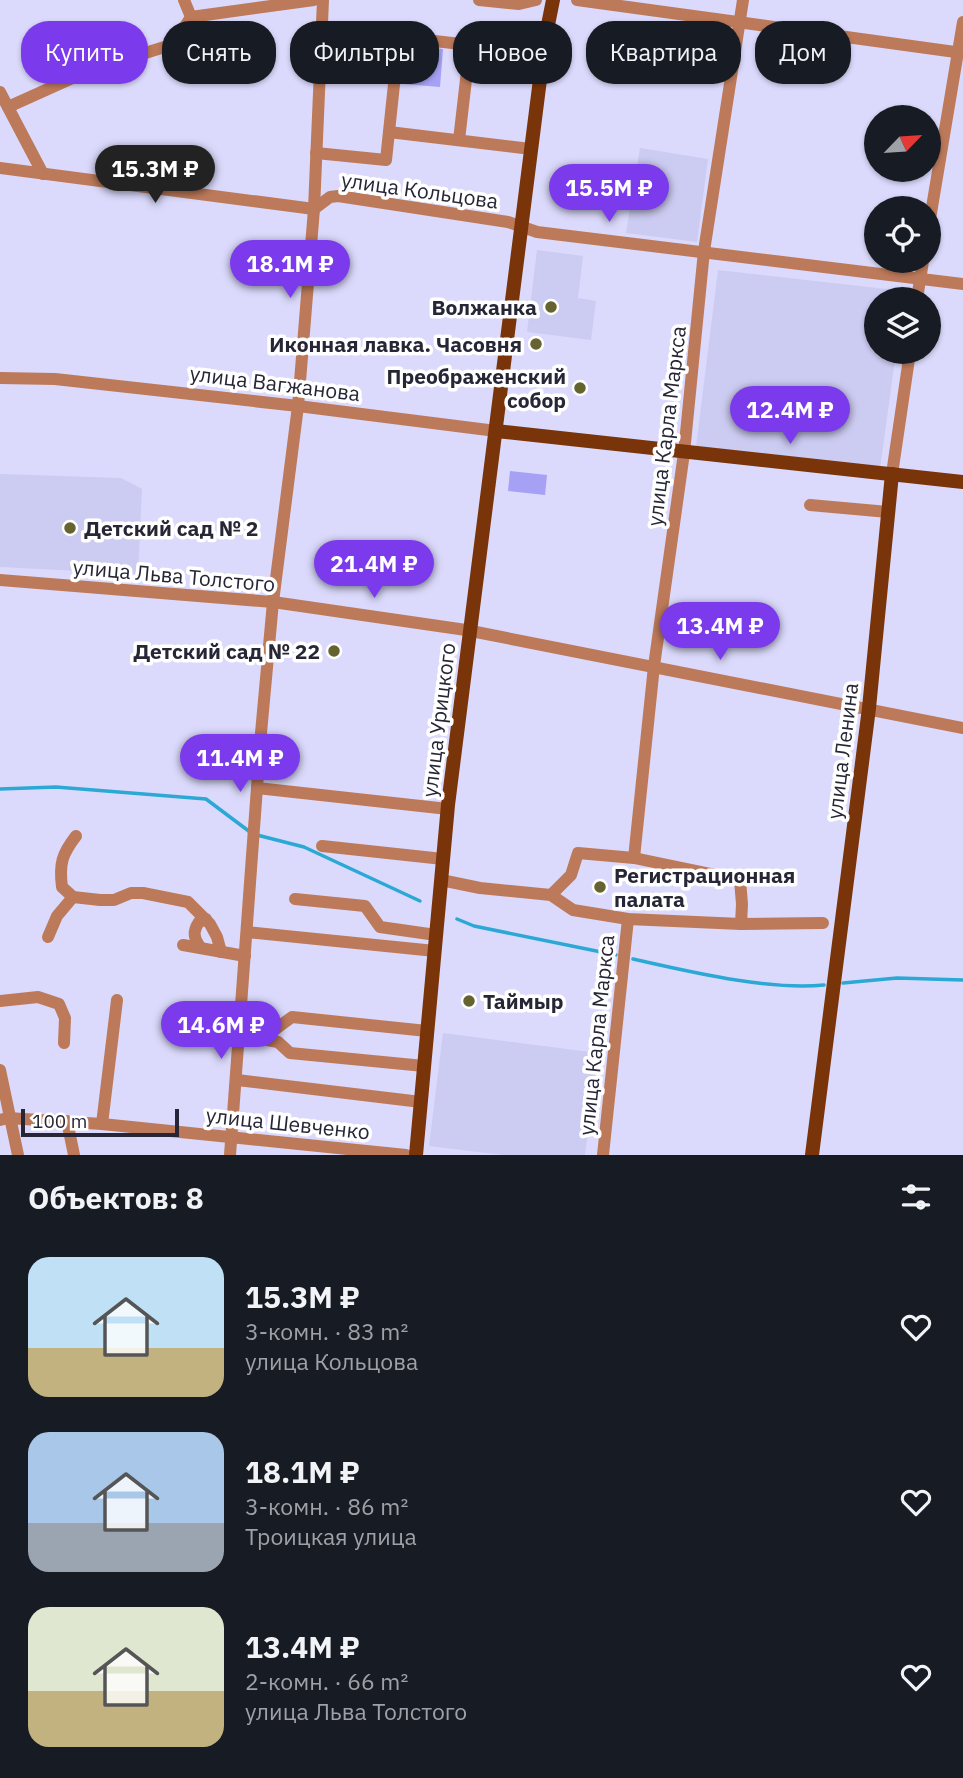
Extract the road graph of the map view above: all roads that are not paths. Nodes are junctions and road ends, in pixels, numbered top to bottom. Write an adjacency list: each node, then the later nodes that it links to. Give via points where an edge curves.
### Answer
1 (184, 0): 9 (street)
2 (314, 0): 9 (street)
3 (323, 0): 21 (street)
4 (479, 0): 5 (street, via 519,4)
5 (536, 0)
6 (553, 0): 20 (main road, улица Урицкого)
7 (577, 0): 10 (street)
8 (743, 0): 11 (street, улица Карла Маркса)
9 (191, 17): 17 (street, via 174,44 88,71)
10 (719, 21)
11 (740, 21)
12 (963, 22): 14 (street)
13 (741, 24): 14 (street)
14 (960, 53): 24 (street)
15 (730, 84): 27 (street, улица Карла Маркса)
16 (0, 92): 17 (street)
17 (8, 107): 23 (street)
18 (388, 132): 19 (street); 19 (street, via 399,37 470,45); 21 (street, via 386,160)
19 (459, 140): 20 (street)
20 (531, 149): 26 (main road, улица Урицкого)
21 (316, 153): 25 (street)
22 (0, 168): 23 (street, улица Кольцова)
23 (43, 174): 25 (street, улица Кольцова)
24 (934, 196)
25 (314, 209): 26 (street, улица Кольцова, via 338,196); 34 (street)
26 (522, 227): 27 (street, улица Кольцова); 35 (main road, улица Урицкого)
27 (705, 251): 29 (street, улица Кольцова); 36 (street, улица Карла Маркса)
28 (921, 273): 29 (street)
29 (920, 278): 30 (street, улица Кольцова); 31 (street)
30 (963, 284)
31 (919, 287)
32 (908, 364): 37 (street, улица Ленина)
33 (0, 379): 34 (street, улица Вагжанова, via 55,379)
34 (298, 405): 35 (street, улица Вагжанова); 42 (street)
35 (496, 431): 36 (main road, улица Вагжанова); 43 (main road, улица Урицкого)
36 (684, 453): 37 (main road, улица Вагжанова); 44 (street, улица Карла Маркса)
37 (892, 474): 38 (main road, улица Вагжанова); 40 (main road, улица Ленина)
38 (963, 482)
39 (810, 505): 40 (street)
40 (888, 512): 45 (main road, улица Ленина)
41 (0, 580): 42 (street, улица Льва Толстого)
42 (273, 602): 43 (street, улица Льва Толстого); 47 (street)
43 (471, 631): 44 (street, улица Льва Толстого); 48 (main road, улица Урицкого)
44 (654, 666): 45 (street, улица Льва Толстого); 51 (street, улица Карла Маркса)
45 (869, 708): 46 (street, улица Льва Толстого); 89 (main road, улица Ленина)
46 (963, 728)
47 (257, 788): 48 (street); 61 (street)
48 (448, 809): 52 (main road, улица Урицкого)
49 (76, 836): 55 (street, via 63,853 60,873 62,887)
50 (322, 846): 52 (street)
51 (634, 858): 54 (street, via 578,853 571,875); 60 (street, via 740,880)
52 (443, 859): 53 (main road, улица Урицкого)
53 (441, 880): 54 (street); 62 (main road, улица Урицкого)
54 (551, 895): 58 (street, via 573,910)
55 (74, 897): 57 (street, via 114,900 143,893 188,902); 63 (street, via 57,916)
56 (295, 899): 62 (street, via 365,906 380,927)
57 (205, 919): 65 (street, via 194,929); 67 (street)
58 (628, 919): 60 (street); 88 (street, улица Карла Маркса)
59 (823, 923): 60 (street)
60 (741, 924)
61 (247, 932): 66 (street); 68 (street)
62 (436, 935): 66 (main road, улица Урицкого)
63 (48, 937)
64 (183, 945): 65 (street)
65 (201, 948): 67 (street)
66 (435, 951): 71 (main road, улица Урицкого)
67 (220, 952): 68 (street)
68 (245, 956): 72 (street)
69 (117, 1000): 81 (street)
70 (0, 1001): 74 (street, via 38,997 59,1004 65,1018)
71 (427, 1031): 73 (street, via 292,1017); 75 (main road, улица Урицкого)
72 (239, 1036): 73 (street); 77 (street)
73 (261, 1039): 75 (street, via 278,1042 290,1053)
74 (64, 1042)
75 (424, 1066): 78 (main road, улица Урицкого)
76 (0, 1070): 79 (street)
77 (237, 1080): 78 (street); 82 (street)
78 (421, 1102): 87 (main road, улица Урицкого)
79 (4, 1119): 80 (street, улица Шевченко); 83 (street)
80 (67, 1121): 81 (street, улица Шевченко); 84 (street)
81 (102, 1124): 82 (street, улица Шевченко)
82 (232, 1136): 85 (street); 86 (street, улица Шевченко)
83 (18, 1155)
84 (74, 1155)
85 (230, 1155)
86 (406, 1155)
87 (416, 1155)
88 (603, 1155)
89 (812, 1155)

